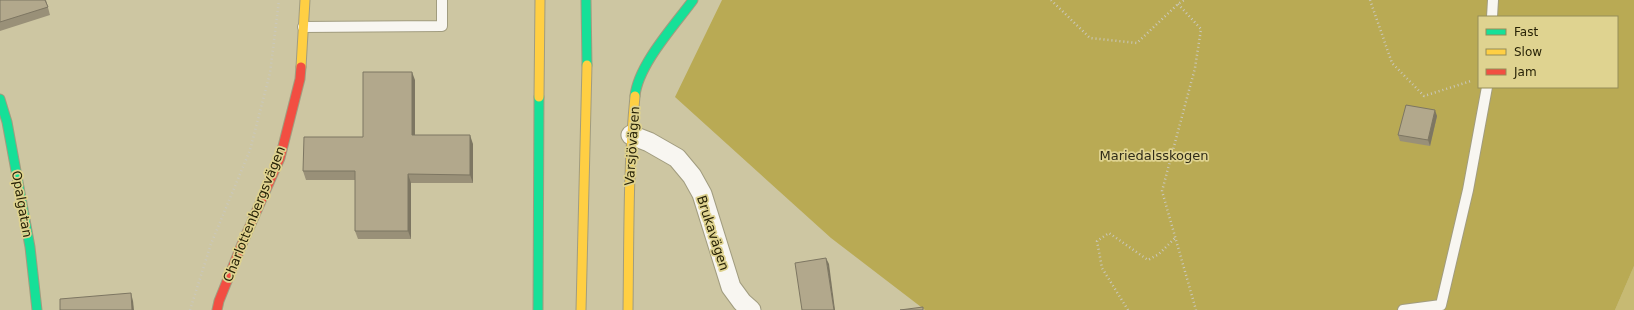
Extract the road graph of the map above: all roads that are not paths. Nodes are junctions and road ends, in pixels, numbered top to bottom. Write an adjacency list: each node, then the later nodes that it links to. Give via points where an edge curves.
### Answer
1 (305, 0): 8 (main road, Charlottenbergsvägen)
2 (442, 0): 8 (lane, via 442,26)
3 (540, 0): 15 (main road)
4 (586, 0): 16 (main road, via 587,81)
5 (693, 0): 11 (main road, Varsjövägen, via 650,58 636,87)
6 (1493, 0): 7 (lane)
7 (1492, 16)
8 (303, 27): 14 (main road, Charlottenbergsvägen, via 300,79 280,158 242,244)
9 (1487, 88): 12 (lane, via 1468,190)
10 (0, 99): 13 (main road, Opalgatan, via 7,122 30,247)
11 (632, 135): 17 (main road, Varsjövägen); 18 (street, Brukavägen, via 677,158 692,176 702,194 731,287)
12 (1441, 308): 19 (lane)
13 (36, 310)
14 (217, 310)
15 (538, 310)
16 (581, 310)
17 (628, 310)
18 (751, 310)
19 (1403, 310)

